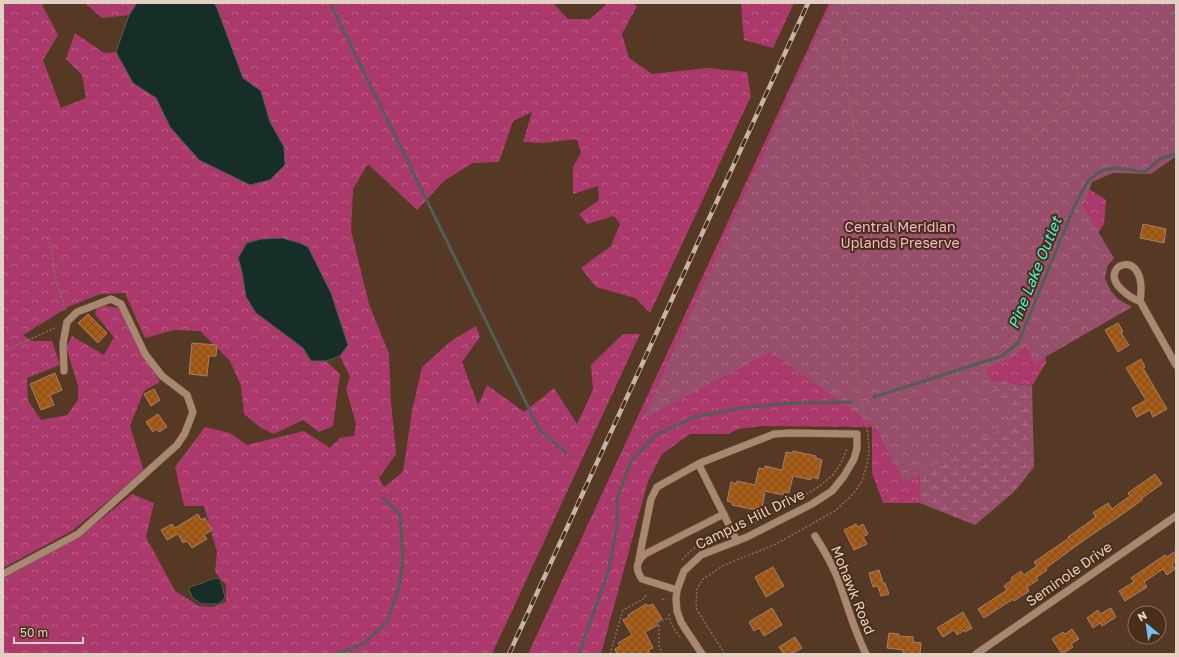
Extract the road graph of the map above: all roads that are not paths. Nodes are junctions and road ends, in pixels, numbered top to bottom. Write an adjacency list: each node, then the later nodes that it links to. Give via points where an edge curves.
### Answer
1 (1140, 301): 1 (street, via 1142,290 1136,269 1131,265 1120,266 1115,270 1115,282 1128,296); 2 (street)
2 (1176, 365)
3 (64, 370): 10 (street, via 63,343 67,322 77,312 111,299 121,304 145,354 162,376 187,394 193,412 177,445 78,534)
4 (700, 463): 5 (street); 8 (street, Campus Hill Drive, via 774,434 857,434 854,459 832,491 812,504); 9 (street, via 657,487)
5 (724, 514): 8 (street); 9 (street)
6 (1176, 516): 14 (street, Seminole Drive)
7 (815, 536): 13 (street, Mohawk Road, via 838,578 854,628)
8 (738, 541): 11 (street, Campus Hill Drive, via 701,555 684,571)
9 (639, 559): 11 (street, via 637,567 642,579)
10 (3, 574)
11 (677, 590): 12 (street, Campus Hill Drive, via 676,606 681,622)
12 (702, 654)
13 (866, 654)
14 (976, 654)

